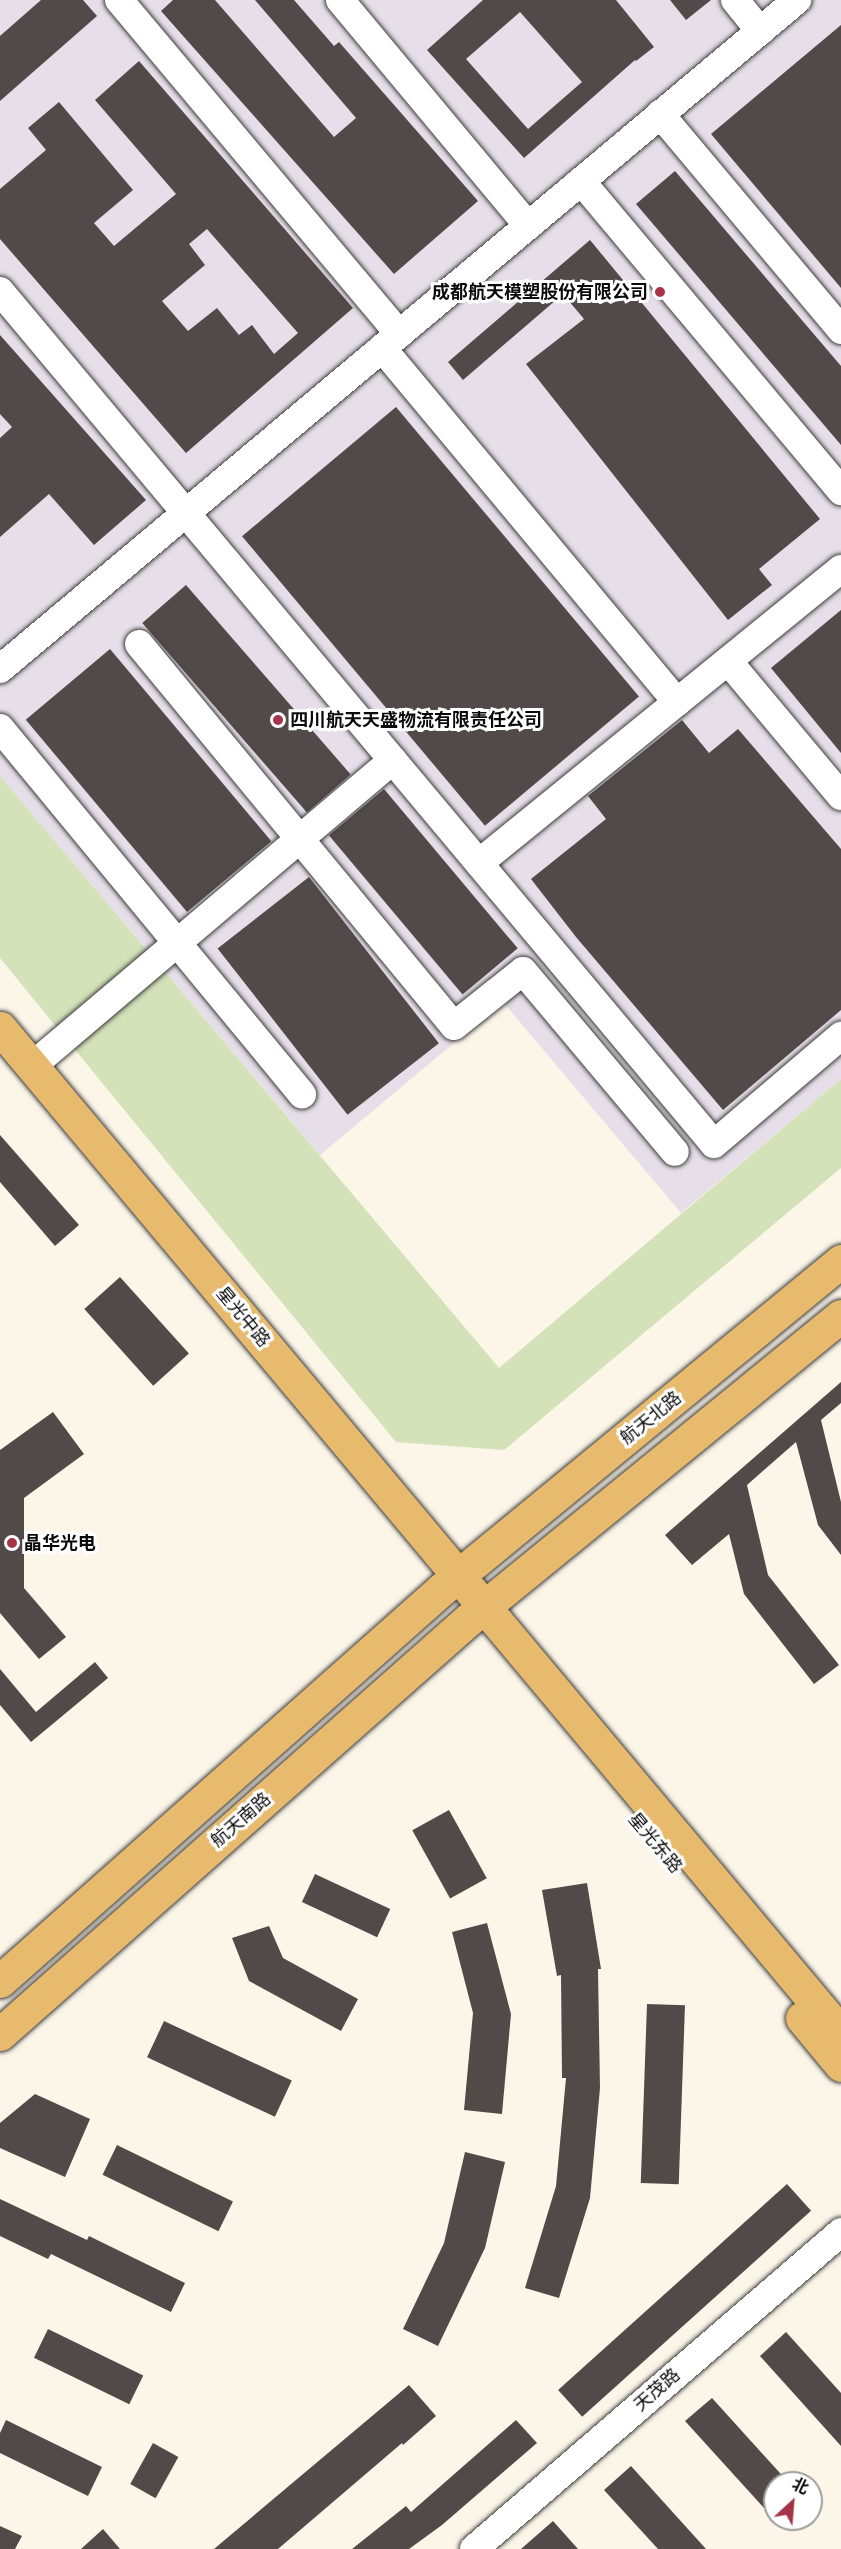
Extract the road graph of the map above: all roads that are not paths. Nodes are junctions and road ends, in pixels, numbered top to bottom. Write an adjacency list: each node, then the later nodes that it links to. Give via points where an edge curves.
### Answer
1 (118, 0): 11 (street)
2 (340, 0): 8 (street)
3 (735, 0): 5 (street)
4 (797, 0): 5 (street)
5 (760, 31): 6 (street)
6 (660, 114): 7 (street); 10 (street)
7 (581, 181): 8 (street); 12 (street)
8 (528, 226): 11 (street)
9 (0, 291): 13 (street)
10 (841, 330)
11 (390, 341): 13 (street); 18 (street)
12 (841, 491)
13 (186, 513): 17 (street); 20 (street)
14 (841, 569): 16 (street)
15 (139, 644): 22 (street)
16 (728, 661): 18 (street); 21 (street)
17 (0, 669)
18 (677, 702): 23 (street)
19 (0, 728): 24 (street)
20 (393, 760): 22 (street); 23 (street)
21 (841, 796)
22 (300, 839): 24 (street); 30 (street, via 454,1026 523,970)
23 (479, 863): 26 (street, via 714,1144)
24 (177, 942): 28 (street); 29 (street)
25 (0, 1028): 28 (main road, 星光中路)
26 (841, 1036)
27 (0, 1064): 33 (main road, 星光中路)
28 (32, 1066): 33 (main road, 星光中路)
29 (302, 1095)
30 (675, 1152)
31 (841, 1261): 33 (main road, 航天北路)
32 (841, 1316): 34 (main road)
33 (451, 1582): 34 (main road, 星光中路); 35 (main road)
34 (476, 1614): 36 (main road, 星光东路); 37 (main road, 航天南路); 38 (main road, 星光东路)
35 (0, 1981)
36 (841, 2033)
37 (0, 2034)
38 (841, 2065)
39 (841, 2232): 40 (street, 天茂路)
40 (481, 2547)

